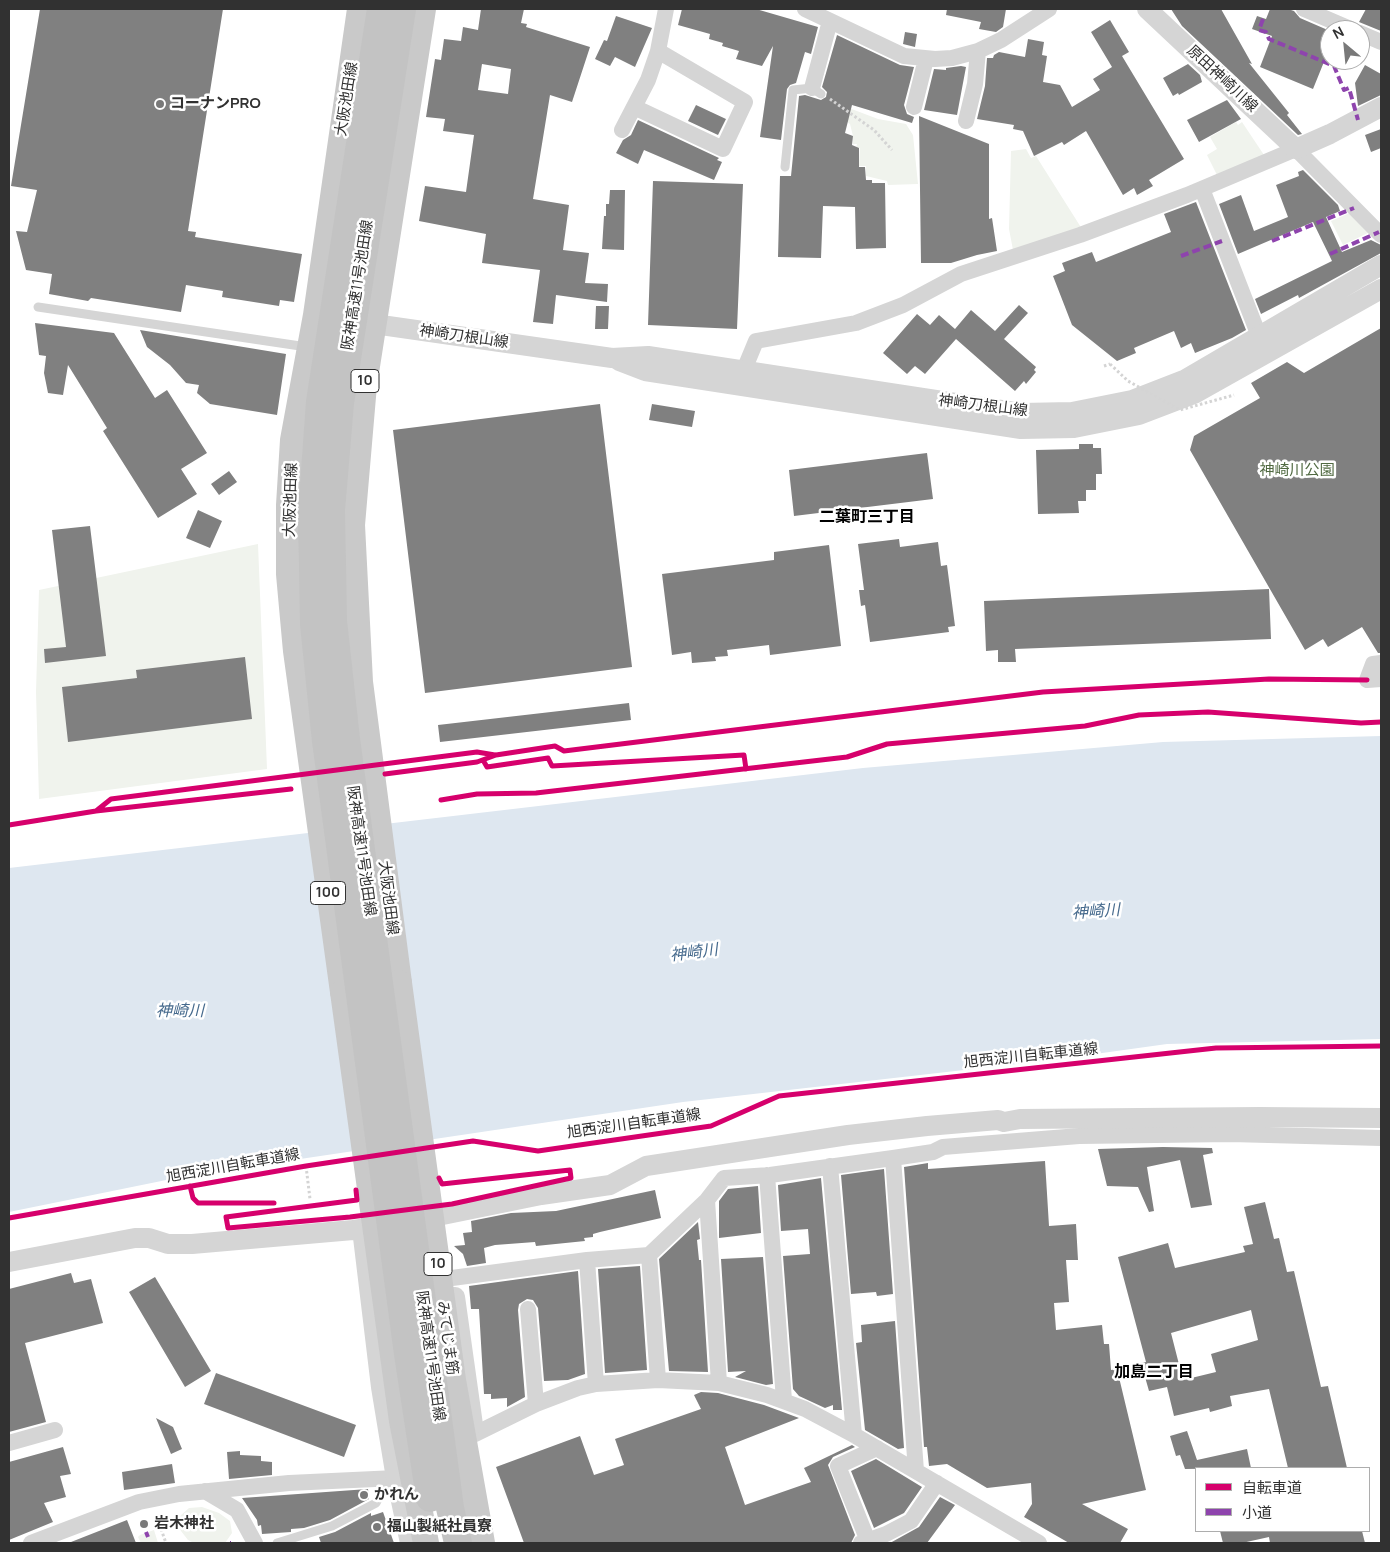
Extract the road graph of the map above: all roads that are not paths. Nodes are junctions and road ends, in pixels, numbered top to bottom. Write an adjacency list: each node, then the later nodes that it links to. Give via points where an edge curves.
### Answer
1 (360, 9): 28 (main road, 大阪池田線)
2 (381, 9): 70 (highway, 阪神高速11号池田線, bridge, via 320,402 312,512 314,624 327,751 408,1354)
3 (402, 9): 71 (highway, 阪神高速11号池田線, bridge, via 340,403 331,510 333,620 347,749 450,1508)
4 (423, 9): 29 (main road, 大阪池田線 / 10)
5 (666, 9): 12 (street)
6 (805, 9): 10 (street)
7 (1049, 9): 13 (street)
8 (1147, 9): 21 (street, 原田神崎川線)
9 (1304, 9): 11 (street)
10 (829, 16): 14 (street, via 904,56); 15 (street)
11 (1330, 20)
12 (658, 51): 16 (street); 16 (street, via 745,102 722,149)
13 (978, 51): 14 (street, via 952,58); 19 (street, via 975,84)
14 (926, 59): 17 (street)
15 (816, 91): 22 (lane, via 792,90)
16 (634, 106): 20 (street)
17 (914, 107)
18 (1381, 107): 21 (street)
19 (966, 121)
20 (622, 130)
21 (1296, 149): 23 (street); 24 (street)
22 (784, 167)
23 (1202, 189): 30 (street); 32 (street, via 1080,236 961,274 903,305 856,322 756,341)
24 (1381, 235)
25 (1381, 265): 30 (street, 神崎刀根山線)
26 (1381, 289): 32 (street, 神崎刀根山線, via 1194,394 1139,416 1074,428 1021,429)
27 (38, 307): 31 (lane)
28 (316, 316): 29 (street, 神崎刀根山線); 31 (main road, 大阪池田線)
29 (374, 324): 32 (street, 神崎刀根山線, via 612,358 648,356); 35 (main road, 大阪池田線 / 10, via 357,453 352,525 360,682)
30 (1259, 336): 32 (street, 神崎刀根山線, via 1186,379 1132,400 1072,412 1021,413)
31 (310, 347): 69 (main road, 大阪池田線 / 100, bridge, via 293,440 289,505 289,574 296,651 402,1421)
32 (741, 379)
33 (1381, 663): 34 (street, via 1373,664)
34 (1374, 679)
35 (400, 983): 72 (main road, みてじま筋 / 10, bridge, via 453,1380)
36 (1381, 1118): 42 (street, via 1020,1119 927,1126 646,1166 610,1185 541,1195)
37 (1381, 1138): 38 (street, via 1231,1134 1079,1136 943,1146 933,1152)
38 (893, 1158): 39 (street); 59 (street)
39 (830, 1166): 40 (street); 56 (street)
40 (767, 1175): 41 (street, via 724,1178); 52 (street)
41 (707, 1200): 44 (street); 51 (street)
42 (442, 1216): 43 (street); 47 (street)
43 (362, 1229): 46 (street, via 192,1244 135,1238); 60 (street)
44 (649, 1255): 45 (street); 49 (street)
45 (587, 1260): 47 (street); 50 (street)
46 (9, 1262)
47 (452, 1278): 55 (street)
48 (528, 1309): 53 (street)
49 (658, 1380): 50 (street); 51 (street)
50 (596, 1384): 53 (street)
51 (718, 1384): 52 (street)
52 (784, 1400): 56 (street)
53 (536, 1404): 55 (street)
54 (54, 1430): 57 (street)
55 (475, 1434): 60 (street); 73 (street)
56 (854, 1435): 58 (street)
57 (9, 1443)
58 (877, 1448): 59 (street); 64 (street, via 838,1466)
59 (916, 1471): 61 (street)
60 (392, 1479): 62 (street, via 289,1483); 67 (lane, via 376,1503 332,1526); 68 (street)
61 (937, 1483): 63 (street); 64 (street, via 911,1521)
62 (205, 1491): 65 (street, via 151,1500); 66 (street, via 237,1510)
63 (1023, 1539): 74 (street)
64 (865, 1542)
65 (31, 1543)
66 (256, 1543)
67 (277, 1543)
68 (410, 1543)
69 (426, 1543)
70 (439, 1543)
71 (458, 1543)
72 (482, 1543)
73 (494, 1543)
74 (1040, 1543)

